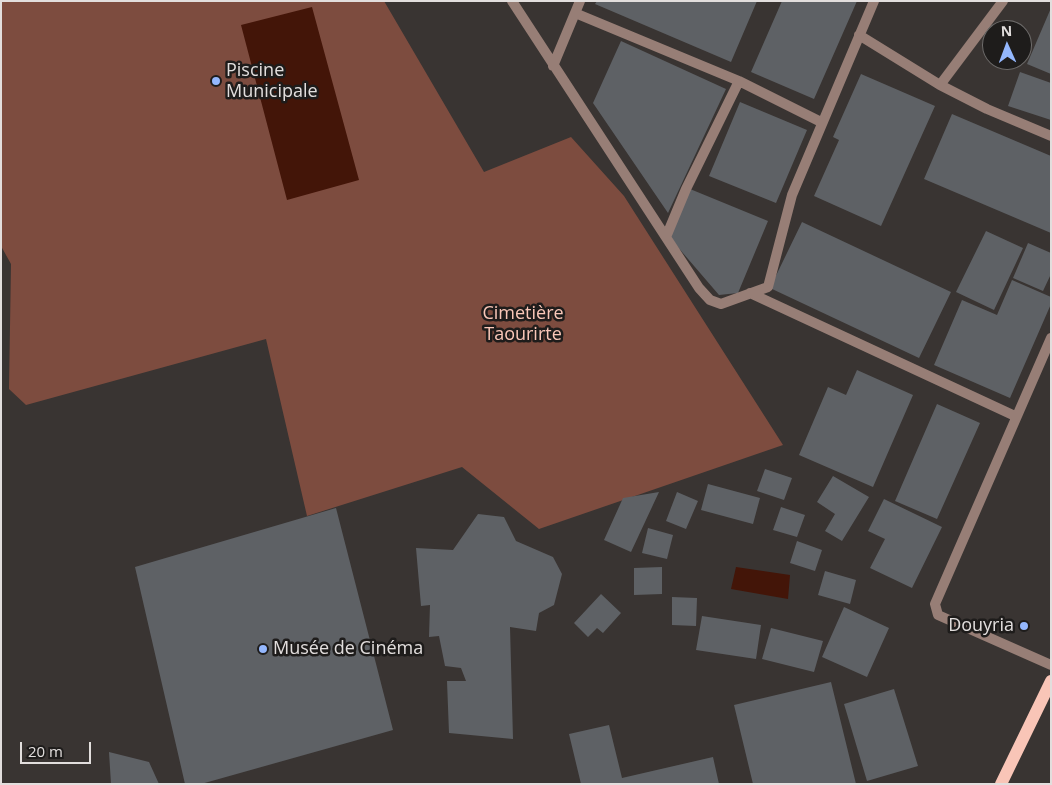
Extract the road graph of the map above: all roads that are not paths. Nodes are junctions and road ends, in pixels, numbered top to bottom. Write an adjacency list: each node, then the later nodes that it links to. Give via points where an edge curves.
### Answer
1 (512, 1): 7 (street)
2 (580, 1): 5 (street)
3 (874, 1): 6 (street)
4 (1003, 1): 9 (street)
5 (575, 13): 7 (street); 8 (street)
6 (859, 35): 9 (street); 10 (street)
7 (553, 66): 12 (street)
8 (739, 82): 10 (street); 12 (street, via 686,189)
9 (940, 86): 11 (street, via 987,110)
10 (821, 122): 13 (street, via 792,195 768,287)
11 (1051, 136)
12 (666, 238): 13 (street, via 710,300 729,303)
13 (750, 293): 15 (street)
14 (1051, 338): 15 (street)
15 (1015, 416): 16 (street, via 935,604 938,615)
16 (1051, 665)
17 (1051, 681): 18 (main road)
18 (1001, 784)

